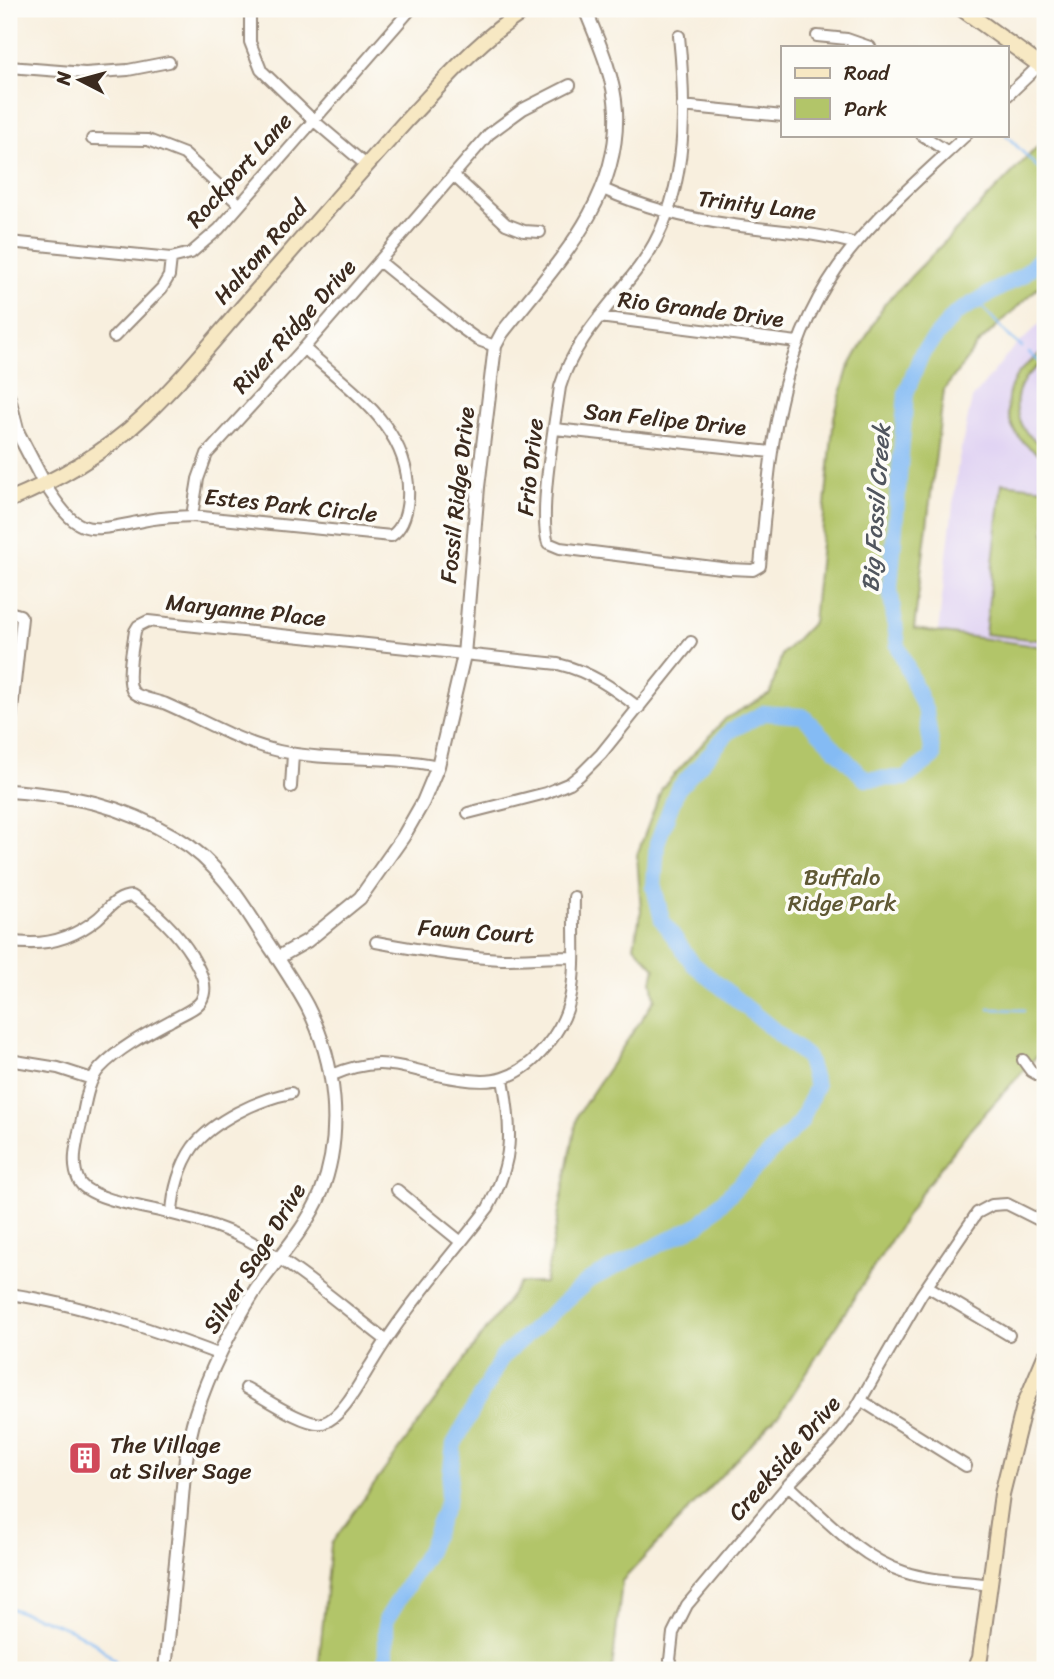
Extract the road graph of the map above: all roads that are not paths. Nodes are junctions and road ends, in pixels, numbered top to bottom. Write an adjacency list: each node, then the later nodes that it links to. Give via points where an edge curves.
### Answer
1 (250, 9): 16 (street, via 250,42 256,61)
2 (411, 9): 16 (street, Rockport Lane)
3 (527, 9): 21 (main road, Haltom Road, via 464,58)
4 (585, 9): 23 (street, Fossil Ridge Drive, via 608,72 616,110)
5 (962, 9): 10 (main road)
6 (679, 36): 14 (street, Frio Drive)
7 (817, 36): 8 (street)
8 (867, 46)
9 (169, 62): 11 (street, via 85,73)
10 (1044, 65): 13 (street)
11 (9, 67)
12 (570, 85): 22 (street, River Ridge Drive, via 505,121)
13 (1009, 94)
14 (682, 106): 15 (street); 25 (street, Frio Drive, via 680,164)
15 (781, 116)
16 (313, 120): 21 (street); 24 (street, Rockport Lane)
17 (924, 136): 20 (street)
18 (965, 136): 20 (street)
19 (92, 139): 24 (street, via 148,140 184,153)
20 (948, 152): 28 (street)
21 (366, 165): 39 (main road, Haltom Road, via 143,417 103,449)
22 (453, 175): 26 (street, via 506,224); 30 (street, River Ridge Drive)
23 (603, 189): 25 (street, Trinity Lane); 34 (street, Fossil Ridge Drive, via 579,233)
24 (239, 204): 29 (street, Rockport Lane, via 191,253)
25 (668, 214): 28 (street, Trinity Lane, via 815,233); 31 (street, Frio Drive, via 652,248)
26 (540, 232)
27 (9, 242): 29 (street, Rockport Lane)
28 (856, 244): 33 (street, via 834,273)
29 (171, 258): 32 (street, via 162,288)
30 (379, 261): 34 (street, via 460,327); 35 (street, River Ridge Drive)
31 (599, 317): 33 (street, Rio Grande Drive); 37 (street, Frio Drive, via 564,373)
32 (114, 337)
33 (797, 342): 38 (street)
34 (495, 346): 44 (street, Fossil Ridge Drive)
35 (304, 348): 41 (street, River Ridge Drive, via 207,454); 41 (street, Estes Park Circle, via 380,417 404,455 409,482 398,531 383,537)
36 (9, 398): 39 (street, via 18,433)
37 (555, 429): 38 (street, San Felipe Drive); 38 (street, Frio Drive, via 544,511 548,542 569,550 729,569 760,566)
38 (771, 452)
39 (44, 484): 40 (main road, Haltom Road); 41 (street, Estes Park Circle, via 61,509 87,528 101,530 162,517)
40 (9, 500)
41 (192, 516)
42 (9, 612): 46 (street, via 22,618)
43 (691, 642): 45 (street)
44 (464, 655): 45 (street, Maryanne Place, via 576,668); 47 (street, Maryanne Place, via 148,621 138,626 131,670 136,694 262,747); 48 (street, Fossil Ridge Drive)
45 (639, 708): 51 (street, via 570,783)
46 (9, 738)
47 (293, 754): 48 (street, Maryanne Place, via 385,758); 49 (street)
48 (438, 766): 56 (street, Fossil Ridge Drive, via 424,802 360,898 307,941)
49 (291, 786)
50 (9, 791): 56 (street, Silver Sage Drive, via 94,802 124,811 179,839 231,886)
51 (468, 813)
52 (573, 897): 55 (street)
53 (9, 942): 60 (street, via 44,943 71,937 123,896 132,896 164,922 189,951 204,981 201,1001 136,1040)
54 (376, 942): 55 (street, Fawn Court, via 467,957)
55 (573, 957): 61 (street, via 571,997 560,1026 540,1053)
56 (277, 958): 59 (street, Silver Sage Drive, via 320,1035)
57 (9, 1060): 60 (street)
58 (1023, 1060): 62 (street)
59 (330, 1076): 61 (street, via 353,1066 387,1063 462,1080); 68 (street, Silver Sage Drive, via 335,1114 326,1178 310,1214)
60 (92, 1079): 65 (street, via 76,1143 79,1182 108,1198)
61 (503, 1079): 67 (street, via 510,1119 506,1169 488,1208)
62 (1045, 1079)
63 (291, 1093): 65 (street, via 232,1116 193,1147 176,1188)
64 (397, 1191): 67 (street)
65 (172, 1213): 68 (street, via 235,1234)
66 (1045, 1223): 69 (street, Creekside Drive, via 1013,1206 982,1208)
67 (461, 1242): 72 (street)
68 (280, 1259): 72 (street); 73 (street, Silver Sage Drive)
69 (927, 1286): 71 (street); 76 (street, Creekside Drive)
70 (9, 1294): 73 (street, via 76,1308)
71 (1009, 1335)
72 (386, 1340): 75 (street, via 355,1391 325,1422 303,1419)
73 (218, 1354): 81 (street, Silver Sage Drive, via 195,1415 184,1476)
74 (1045, 1356): 79 (main road, via 1013,1444)
75 (246, 1388)
76 (862, 1401): 77 (street); 78 (street, Creekside Drive)
77 (966, 1466)
78 (788, 1485): 79 (street, via 874,1559 902,1572); 82 (street, Creekside Drive, via 687,1605 673,1633 670,1652)
79 (989, 1585): 80 (main road)
80 (979, 1666)
81 (165, 1670)
82 (678, 1670)

